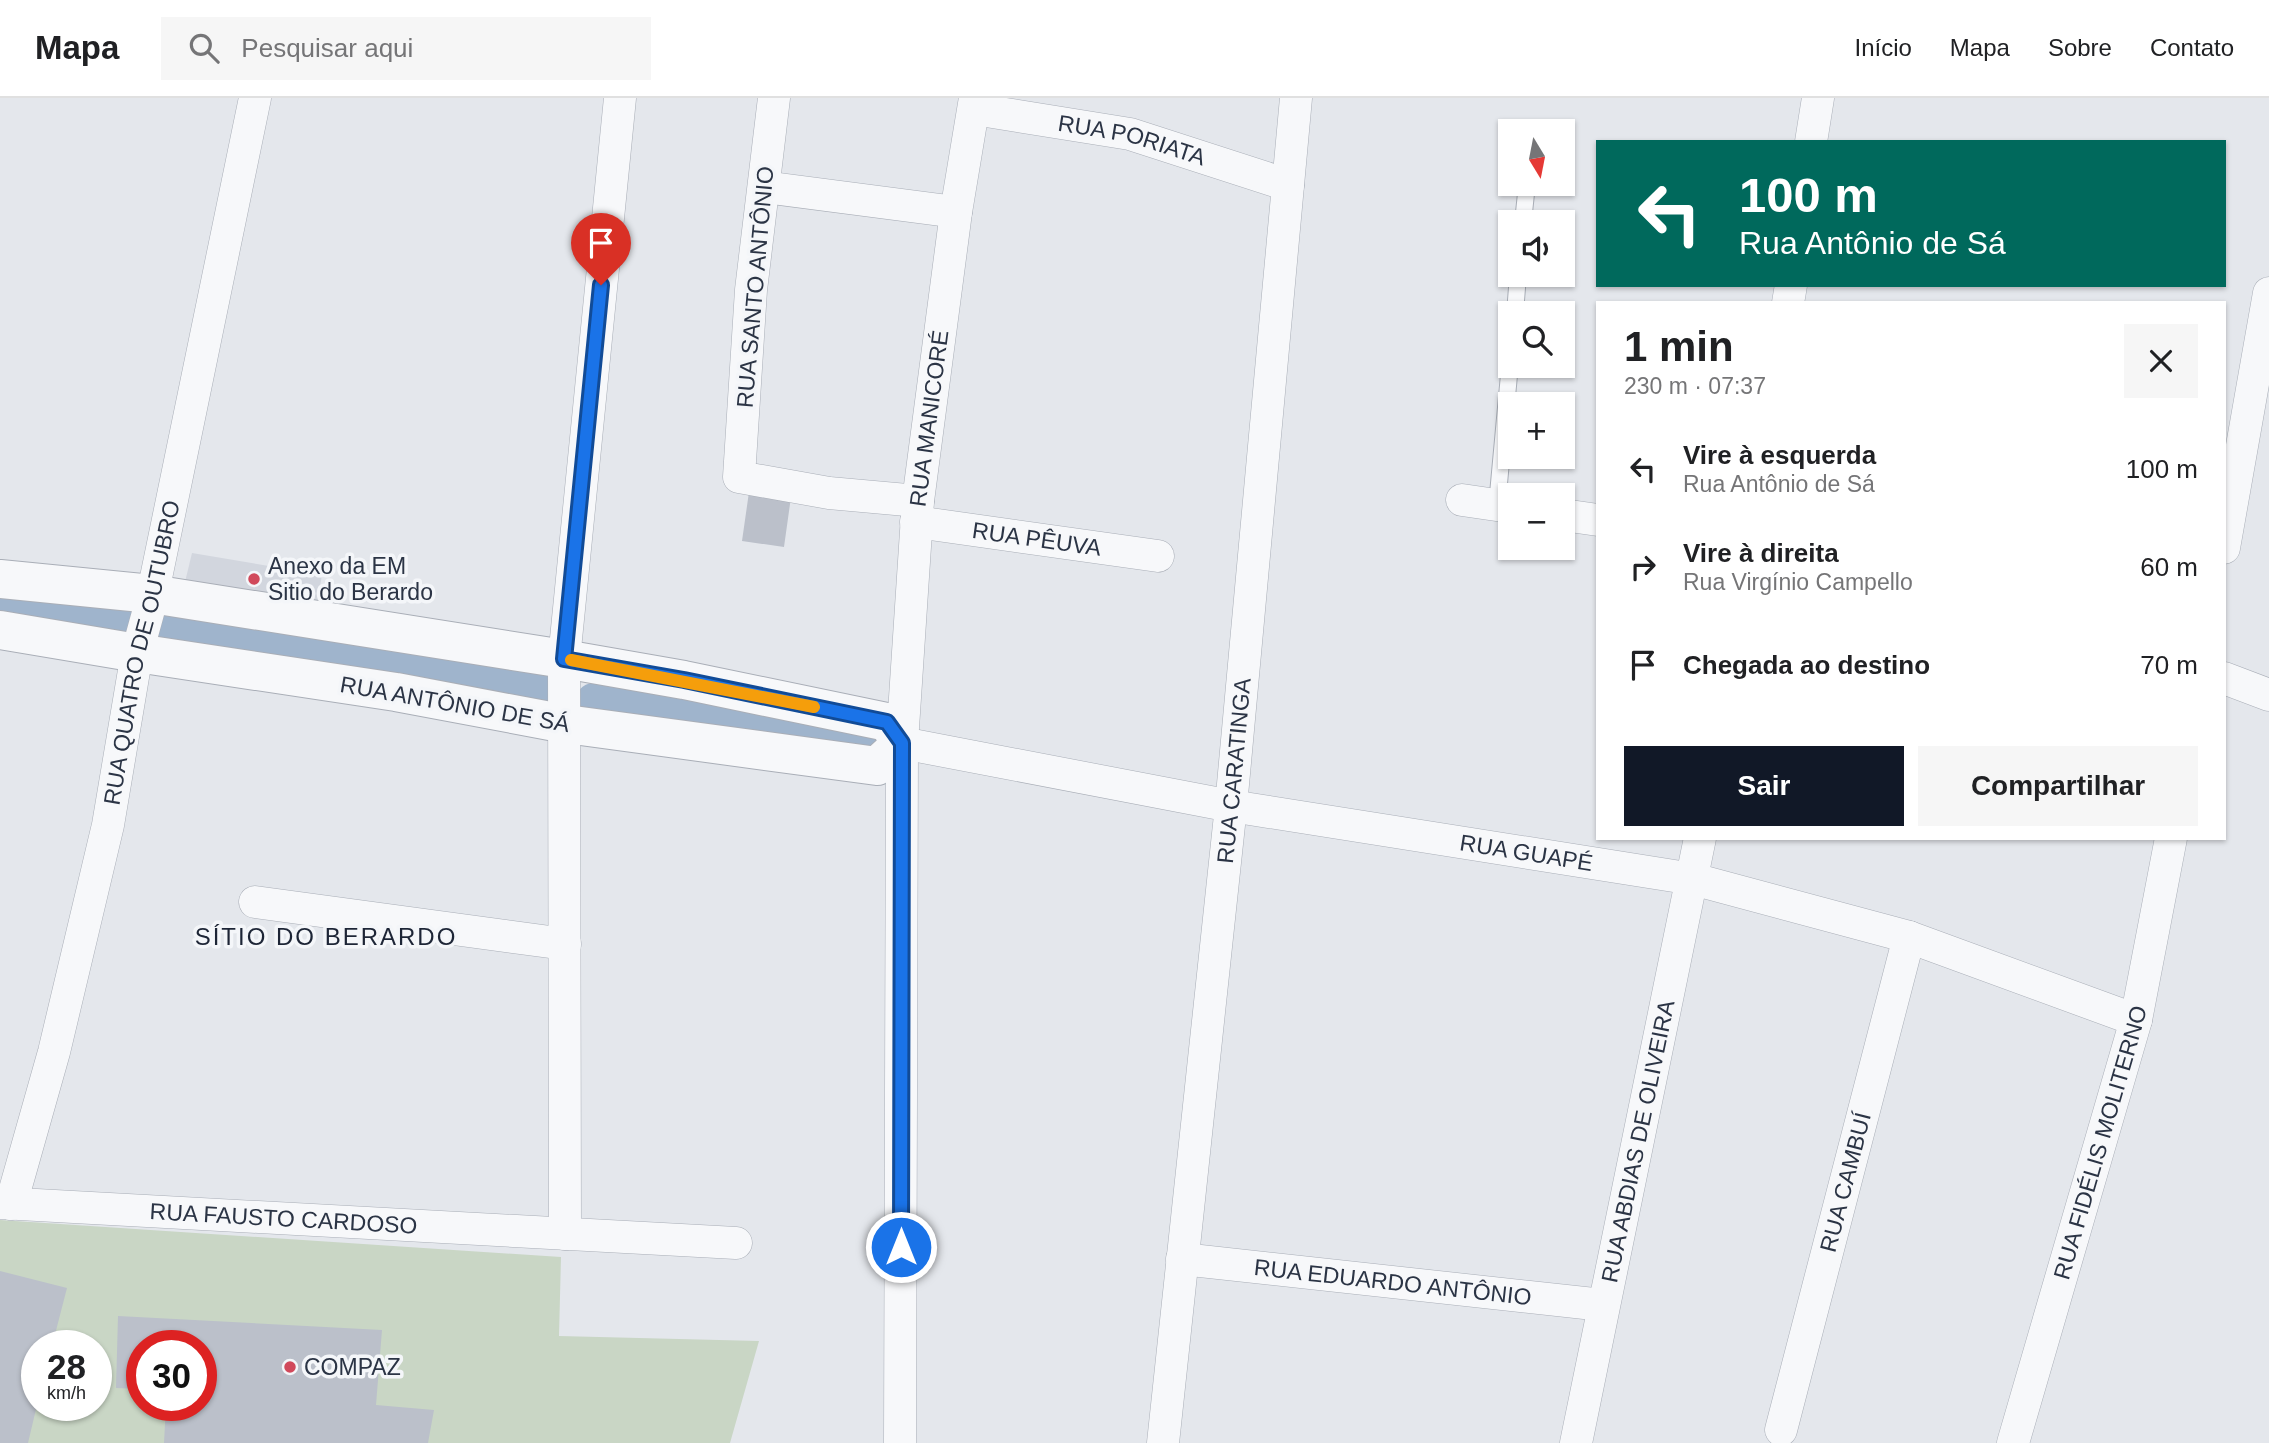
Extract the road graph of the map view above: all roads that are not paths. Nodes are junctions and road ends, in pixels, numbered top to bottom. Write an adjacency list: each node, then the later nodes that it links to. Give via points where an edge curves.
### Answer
1 (255, 98): 23 (street, RUA QUATRO DE OUTUBRO)
2 (620, 98): 27 (street)
3 (774, 98): 9 (street, RUA SANTO ANTÔNIO)
4 (1296, 98): 8 (street, RUA CARATINGA)
5 (1818, 98): 7 (street)
6 (975, 104): 8 (street, RUA PORIATA, via 1130,134); 10 (street, RUA MANICORÉ)
7 (1811, 140)
8 (1288, 185): 30 (street, RUA CARATINGA)
9 (764, 187): 10 (street); 13 (street, RUA SANTO ANTÔNIO, via 751,290)
10 (956, 212): 17 (street, RUA MANICORÉ)
11 (2269, 293): 20 (street)
12 (1509, 378): 14 (lane)
13 (739, 477): 17 (street, RUA PÊUVA)
14 (1505, 483)
15 (1462, 500): 16 (street)
16 (1498, 505)
17 (917, 511): 21 (street, RUA PÊUVA); 29 (street, RUA MANICORÉ)
18 (1575, 517): 19 (street)
19 (1596, 520)
20 (2226, 537)
21 (1158, 556)
22 (0, 579): 23 (street, RUA ANTÔNIO DE SÁ)
23 (152, 598): 25 (street, RUA QUATRO DE OUTUBRO); 27 (street, RUA ANTÔNIO DE SÁ)
24 (0, 630): 25 (street, RUA ANTÔNIO DE SÁ)
25 (138, 648): 27 (street, RUA ANTÔNIO DE SÁ, via 396,692); 38 (street, RUA QUATRO DE OUTUBRO, via 108,825 54,1052)
26 (2226, 679): 28 (street)
27 (565, 692): 29 (street, RUA ANTÔNIO DE SÁ, via 684,680); 29 (street, RUA ANTÔNIO DE SÁ, via 877,766); 36 (street)
28 (2269, 695)
29 (894, 732): 30 (street, RUA GUAPÉ); 44 (street, RUA MANICORÉ)
30 (1231, 806): 33 (street, RUA GUAPÉ); 41 (street, RUA CARATINGA)
31 (1700, 840): 33 (street, RUA ABDIAS DE OLIVEIRA)
32 (2171, 840): 37 (street, RUA FIDÉLIS MOLITERNO)
33 (1693, 878): 35 (street, RUA GUAPÉ); 42 (street, RUA ABDIAS DE OLIVEIRA)
34 (255, 902): 36 (street)
35 (1909, 937): 37 (street, RUA GUAPÉ); 43 (street, RUA CAMBUÍ)
36 (565, 944): 39 (street)
37 (2136, 1020): 47 (street, RUA FIDÉLIS MOLITERNO)
38 (6, 1203): 39 (street, RUA FAUSTO CARDOSO)
39 (565, 1234): 40 (street, RUA FAUSTO CARDOSO)
40 (736, 1243)
41 (1182, 1259): 42 (street, RUA EDUARDO ANTÔNIO); 45 (street, RUA CARATINGA)
42 (1604, 1305): 46 (street, RUA ABDIAS DE OLIVEIRA)
43 (1781, 1430)
44 (900, 1443)
45 (1163, 1443)
46 (1576, 1443)
47 (2013, 1443)

